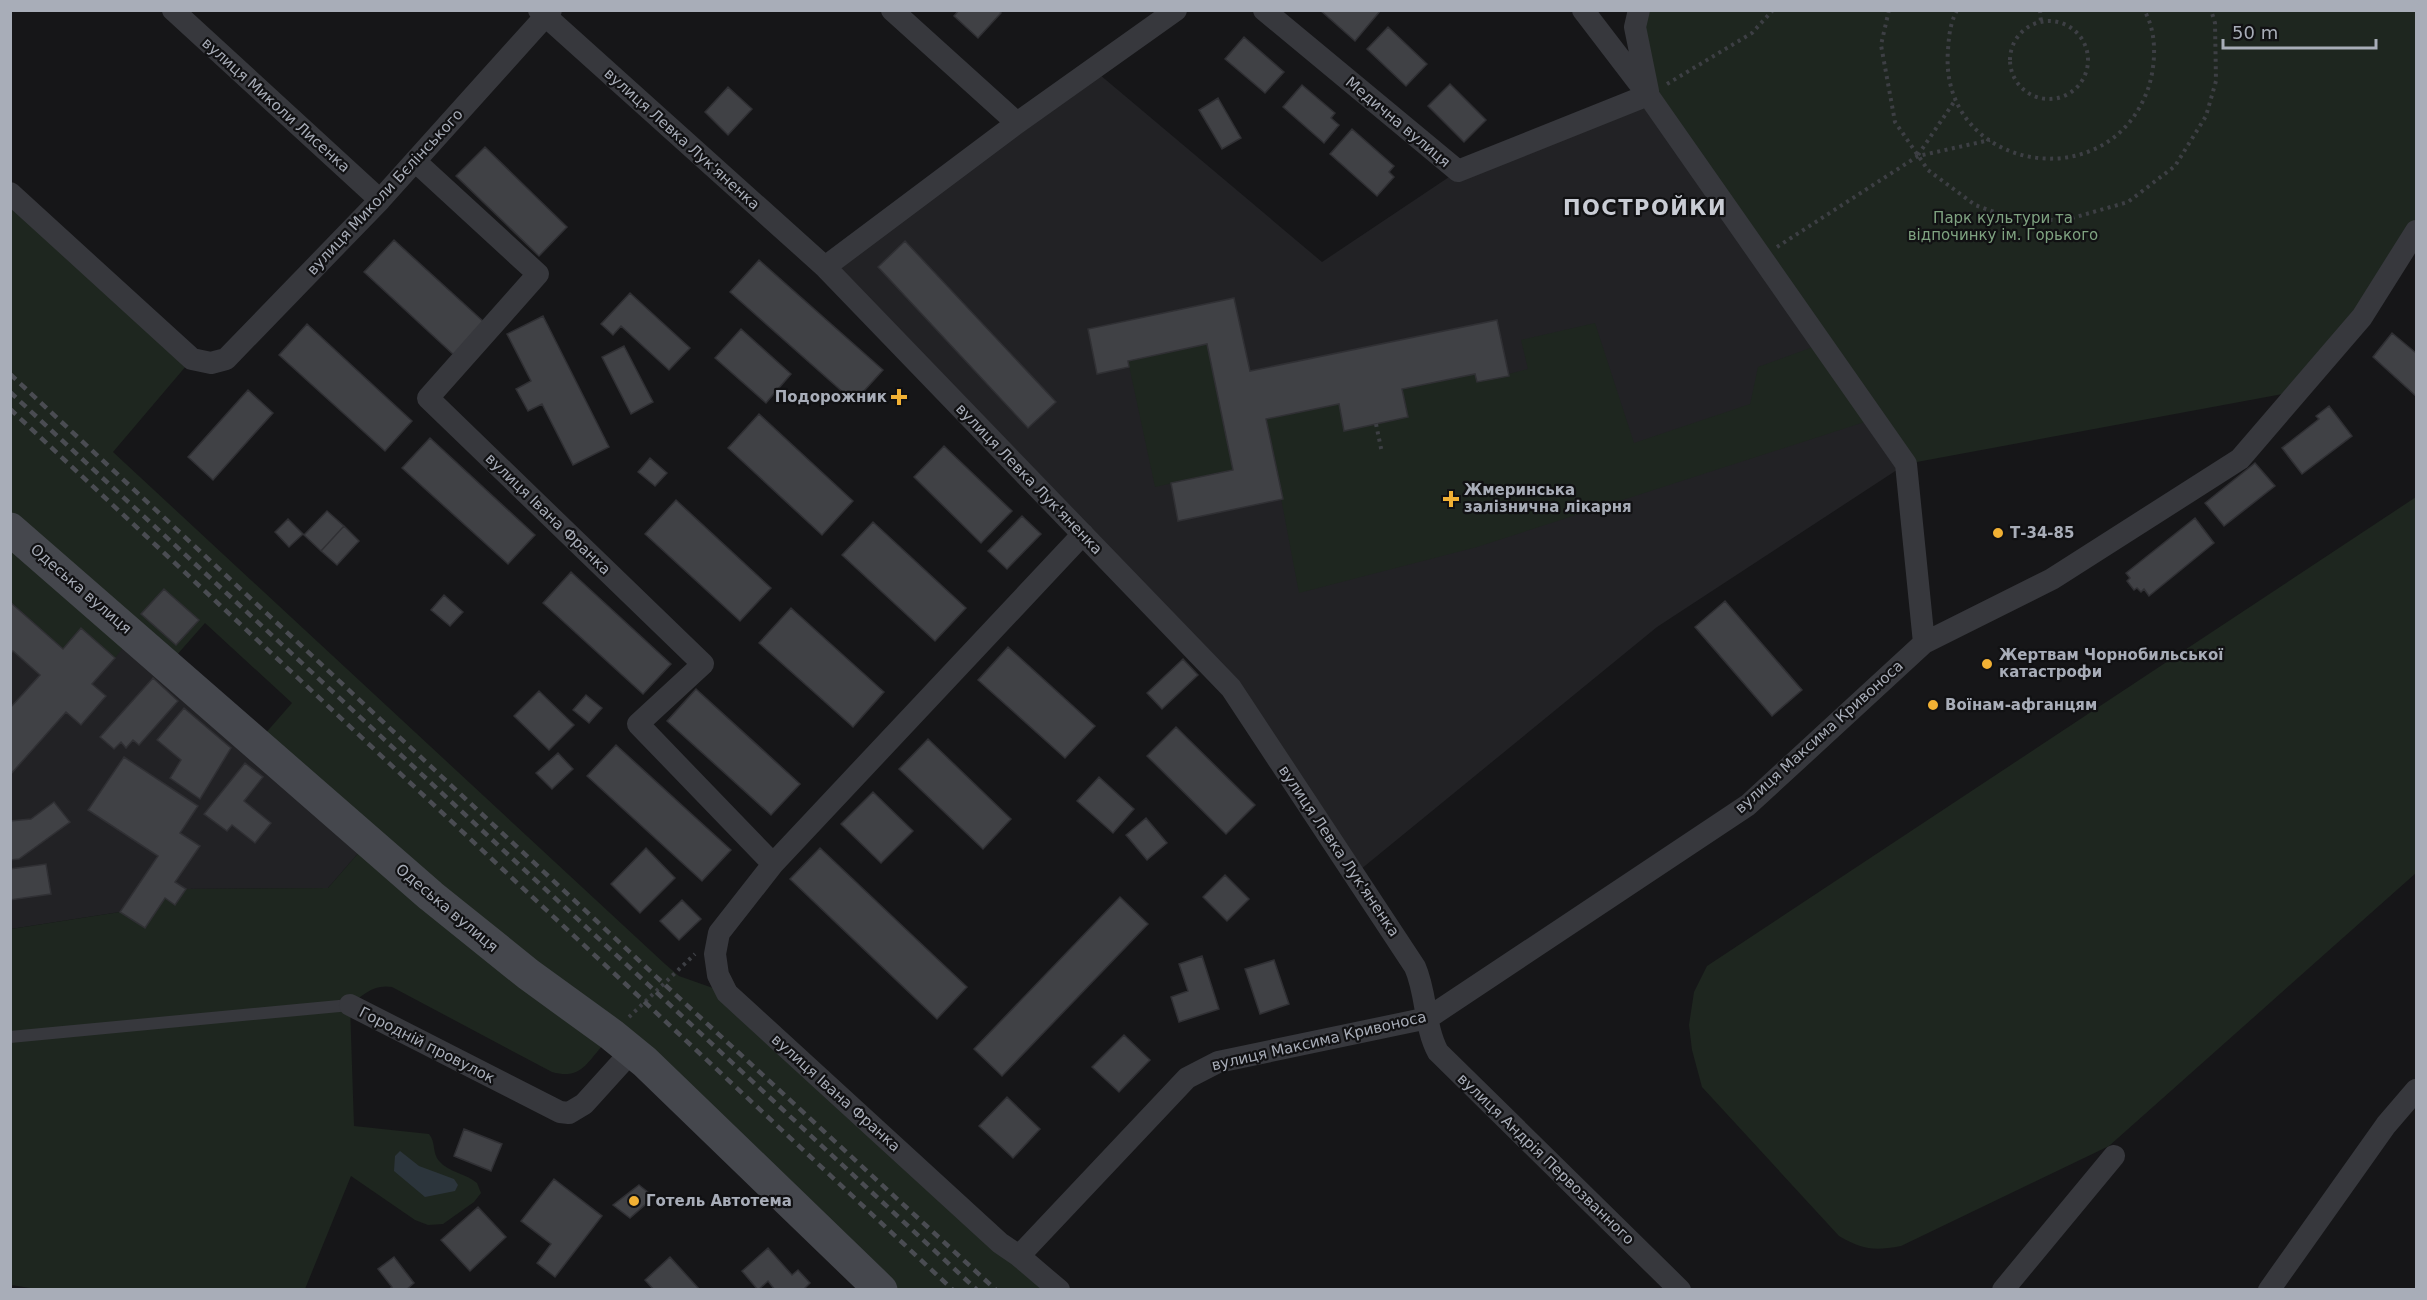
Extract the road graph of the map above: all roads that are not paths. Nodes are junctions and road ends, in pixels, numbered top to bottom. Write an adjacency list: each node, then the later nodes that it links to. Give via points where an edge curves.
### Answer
1 (173, 10): 12 (street, вулиця Миколи Лисенка)
2 (892, 10): 9 (street)
3 (1176, 10): 9 (street)
4 (1264, 10): 8 (street, Медична вулиця, via 1458,171)
5 (1583, 10): 8 (street)
6 (1639, 10): 8 (street, via 1635,27)
7 (545, 13): 10 (street, вулиця Миколи Бєлінського); 14 (street, вулиця Левка Лук'яненка)
8 (1648, 95): 17 (street, via 1906,464)
9 (1017, 123): 14 (street)
10 (415, 160): 12 (street, вулиця Миколи Бєлінського); 18 (street, вулиця Івана Франка, via 538,274 428,398 703,664 638,724)
11 (10, 193): 12 (street, вулиця Миколи Бєлінського, via 192,359 211,363 226,359)
12 (380, 200)
13 (2416, 231): 17 (street, вулиця Максима Кривоноса, via 2362,317 2240,459 2052,579)
14 (825, 267): 16 (street, вулиця Левка Лук'яненка)
15 (10, 529): 22 (main road, Одеська вулиця, via 431,896)
16 (1083, 534): 18 (street); 20 (street, вулиця Левка Лук'яненка, via 1231,688 1408,955 1420,979)
17 (1924, 642): 20 (street, вулиця Максима Кривоноса, via 1748,804)
18 (773, 864): 25 (street, вулиця Івана Франка, via 719,933 715,954 718,975 727,993 1000,1243)
19 (350, 1005): 21 (lane, Городній провулок); 22 (street, Городній провулок, via 560,1112 569,1113 584,1104)
20 (1428, 1018): 25 (street, вулиця Максима Кривоноса, via 1240,1057 1201,1069 1175,1089); 28 (street, вулиця Андрія Первозванного, via 1433,1042 1445,1061)
21 (10, 1037)
22 (622, 1043): 26 (main road, Одеська вулиця)
23 (2416, 1090): 30 (street, via 2386,1125)
24 (2114, 1156): 29 (street)
25 (1019, 1256): 27 (street, вулиця Івана Франка)
26 (881, 1290)
27 (1059, 1290)
28 (1680, 1290)
29 (2002, 1290)
30 (2269, 1290)

